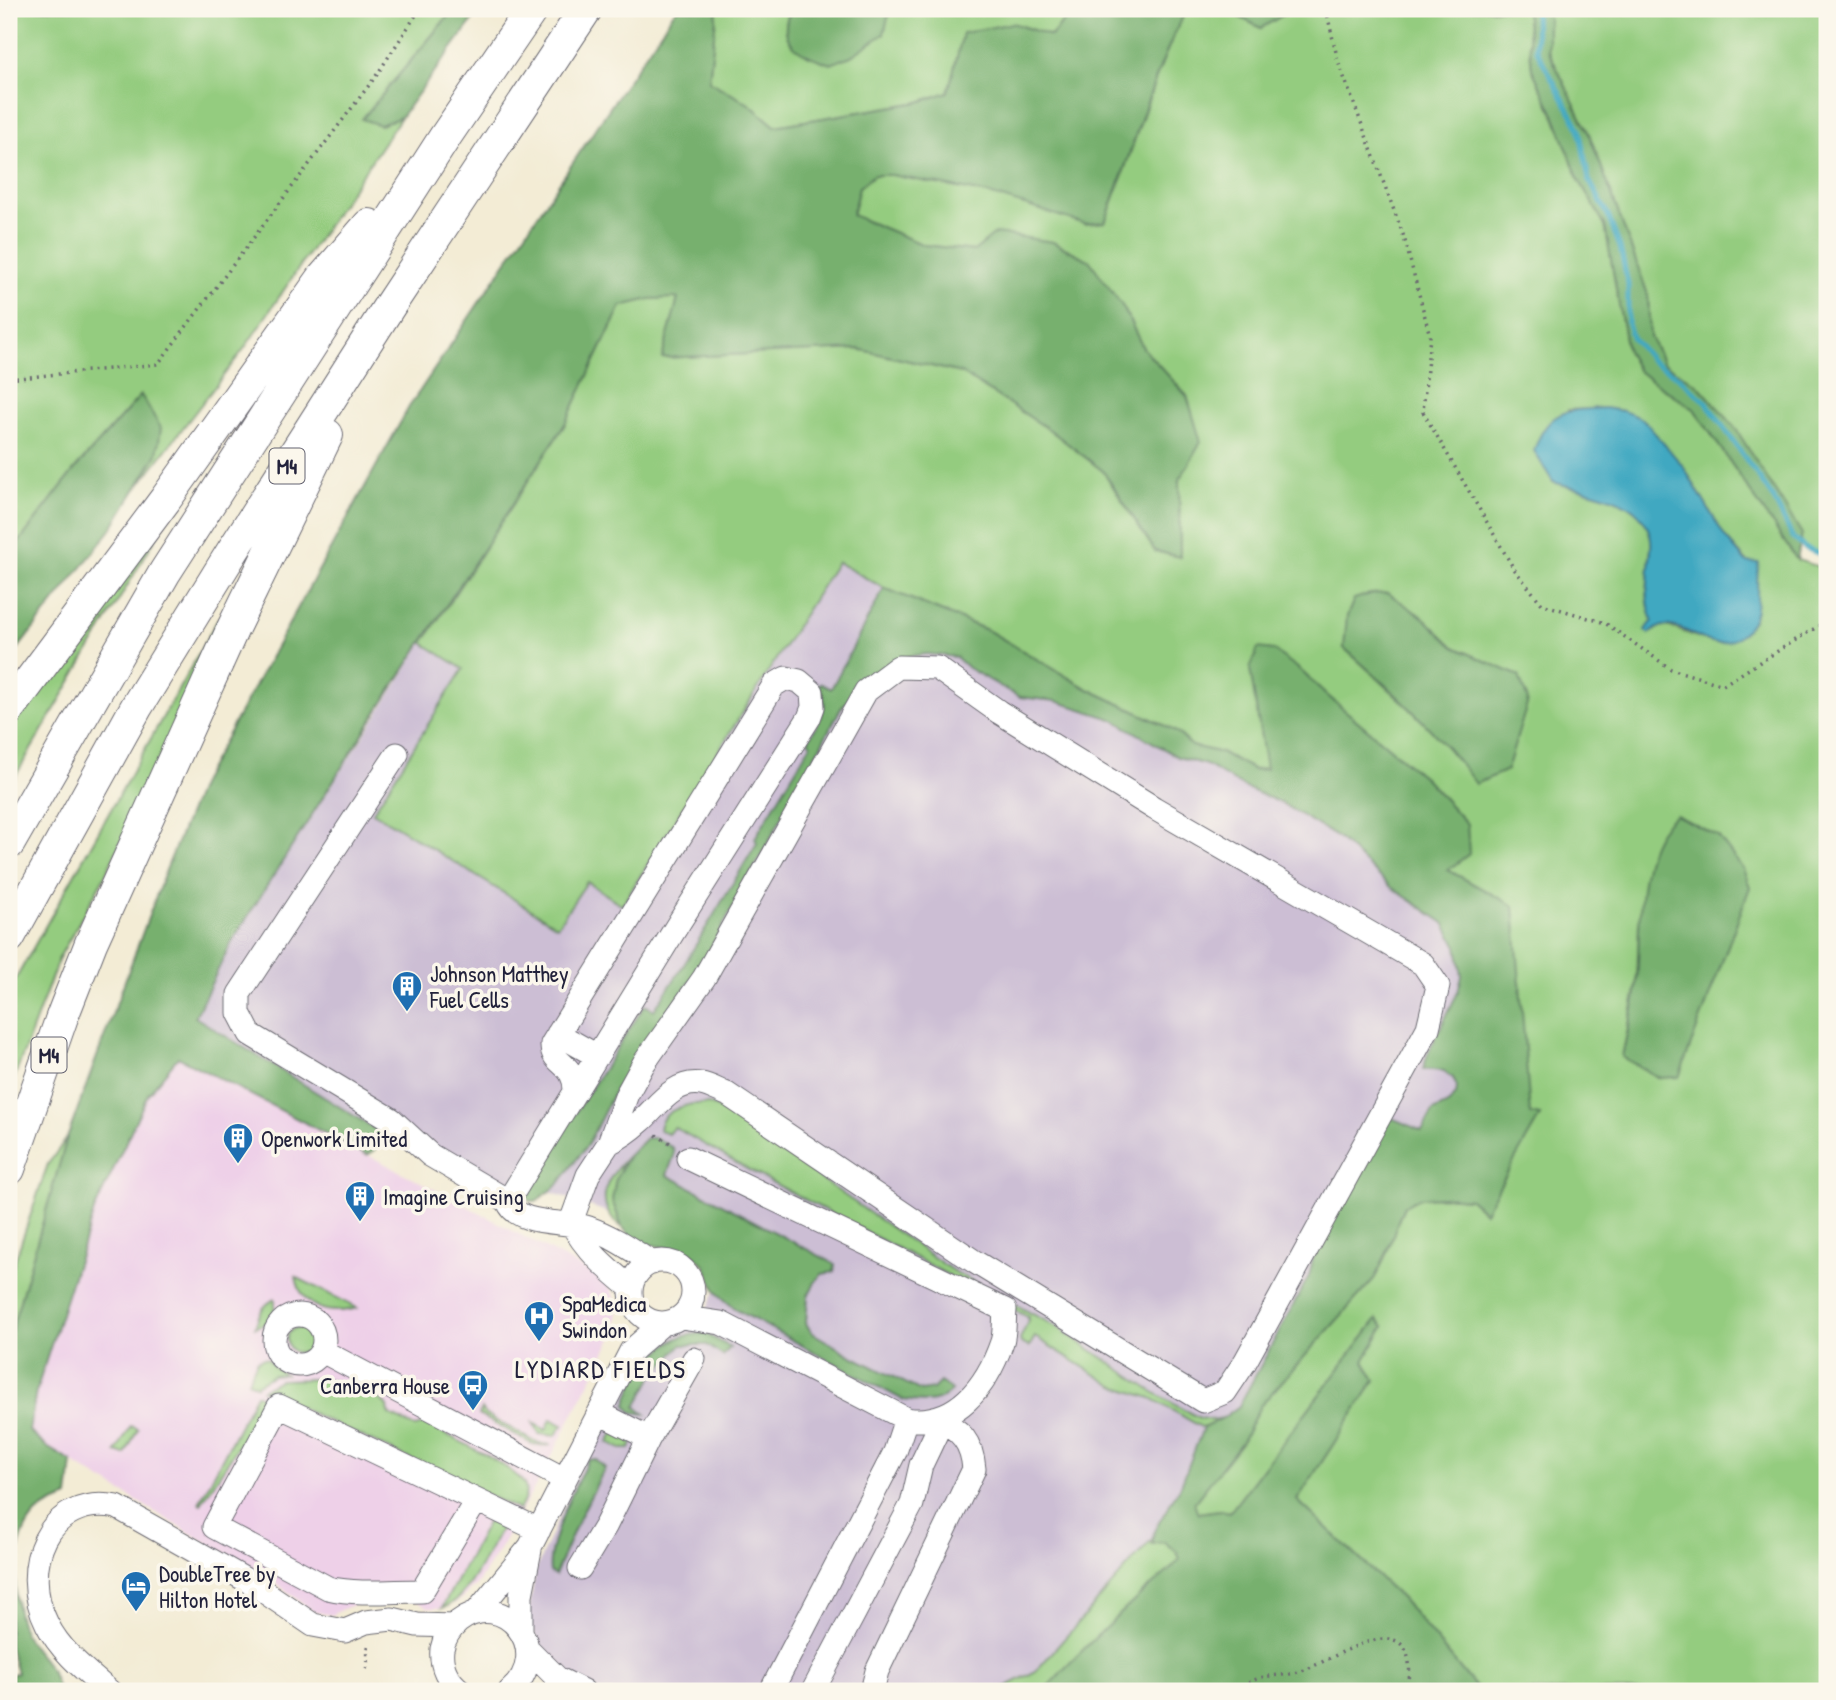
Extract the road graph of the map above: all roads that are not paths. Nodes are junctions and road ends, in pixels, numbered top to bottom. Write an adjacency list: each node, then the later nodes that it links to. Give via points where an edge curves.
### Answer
1 (532, 9): 3 (highway, M4)
2 (586, 9): 4 (highway, M4)
3 (444, 137): 5 (highway, M4, via 323,278 166,500); 7 (highway, M4, via 165,572)
4 (390, 305): 8 (highway, M4, via 137,706); 14 (highway, M4, via 233,628 91,943)
5 (9, 709)
6 (397, 754): 15 (street, via 239,994 239,1013 250,1034 391,1119 430,1155)
7 (9, 843)
8 (9, 937)
9 (558, 1034): 10 (street); 10 (street, via 774,685 786,678 799,681 814,699 809,718); 11 (street, via 551,1052 572,1073)
10 (597, 1056): 11 (street)
11 (575, 1092): 15 (street)
12 (609, 1143): 12 (street, via 644,1063 704,978 866,691 898,667 937,668 1154,808 1423,964 1438,986 1428,1028 1245,1362 1224,1392 1203,1401 975,1262 727,1094 699,1083 679,1087); 16 (street, via 588,1175)
13 (688, 1158): 27 (street, via 1004,1310 1003,1340 989,1369 971,1397)
14 (9, 1168)
15 (508, 1201): 16 (street, via 514,1211 536,1220)
16 (571, 1222): 17 (street, via 611,1238); 19 (street, via 587,1248)
17 (652, 1263): 18 (street, via 677,1266 688,1276); 19 (street, via 640,1269)
18 (692, 1289): 20 (street, via 692,1300); 21 (street)
19 (633, 1298): 20 (street, via 642,1316 651,1321); 22 (street)
20 (672, 1320): 21 (street); 22 (street)
21 (721, 1323): 26 (street)
22 (631, 1350): 25 (street)
23 (322, 1351): 29 (street)
24 (694, 1359): 28 (street)
25 (599, 1413): 28 (street); 29 (street)
26 (906, 1419): 27 (street); 43 (street, via 895,1452)
27 (939, 1420): 44 (street, via 912,1504); 45 (street, via 967,1440 974,1469 877,1671)
28 (649, 1438): 32 (street)
29 (564, 1479): 31 (street)
30 (476, 1501): 30 (street, via 279,1406 214,1527 328,1588 422,1591); 31 (street)
31 (534, 1538): 33 (street); 36 (street, via 522,1595)
32 (580, 1568)
33 (476, 1613): 35 (street); 36 (street, via 489,1612 513,1621)
34 (417, 1625): 35 (street); 37 (street); 41 (street, via 400,1619 378,1620 345,1632 313,1625 253,1584 117,1507 91,1505 72,1510 50,1532 39,1551 36,1588 56,1640)
35 (454, 1626): 37 (street)
36 (525, 1640): 38 (street); 39 (street, via 527,1668)
37 (442, 1648): 40 (street, via 444,1671)
38 (557, 1678): 39 (street); 42 (street)
39 (516, 1686)
40 (456, 1689)
41 (109, 1691)
42 (583, 1691)
43 (771, 1691)
44 (813, 1691)
45 (872, 1691)

